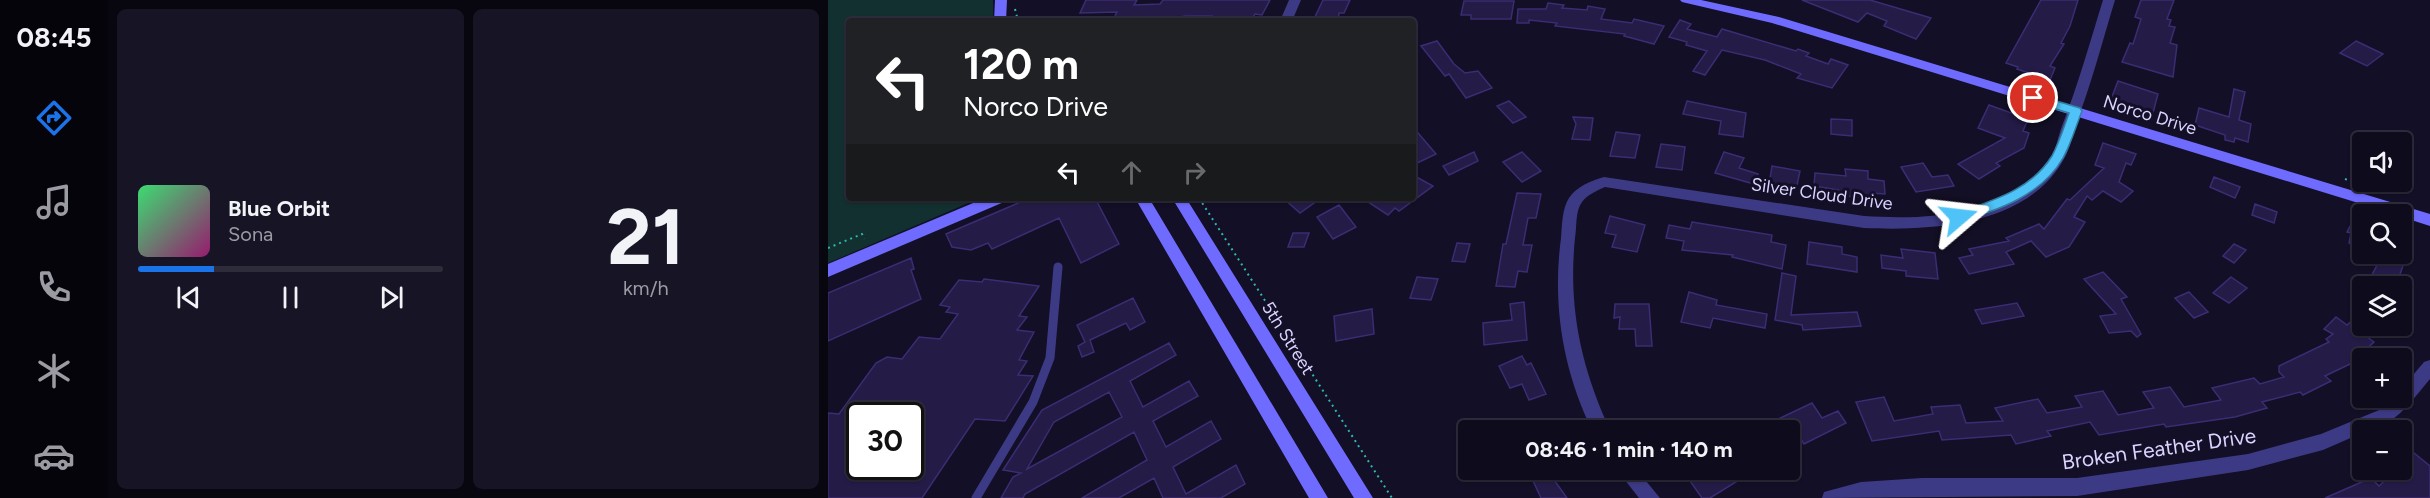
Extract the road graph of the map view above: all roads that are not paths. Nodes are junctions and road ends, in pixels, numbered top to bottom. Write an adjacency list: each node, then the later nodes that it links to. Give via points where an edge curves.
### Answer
1 (1001, 0): 5 (street)
2 (1295, 0): 6 (street)
3 (1686, 0): 7 (street, Norco Drive, via 1774,20)
4 (2109, 0): 7 (street, Silver Cloud Drive)
5 (1000, 18)
6 (1287, 18)
7 (2076, 111): 11 (street, Norco Drive); 15 (street, Silver Cloud Drive, via 2058,157 2040,180 2012,198 1940,222 1864,222 1604,182 1586,189 1573,203 1564,257 1572,352 1586,404)
8 (992, 201): 13 (street)
9 (1144, 201): 18 (street)
10 (1181, 201): 19 (street, 5th Street)
11 (2430, 220)
12 (1058, 267): 17 (lane, via 1050,358 1032,402)
13 (828, 271)
14 (2430, 367): 21 (street, Broken Feather Drive, via 2390,413 2323,442 2248,462 2077,487 1922,487 1861,491)
15 (1595, 420)
16 (1635, 480): 20 (street)
17 (976, 498)
18 (1319, 498)
19 (1364, 498)
20 (1651, 498)
21 (1831, 498)

